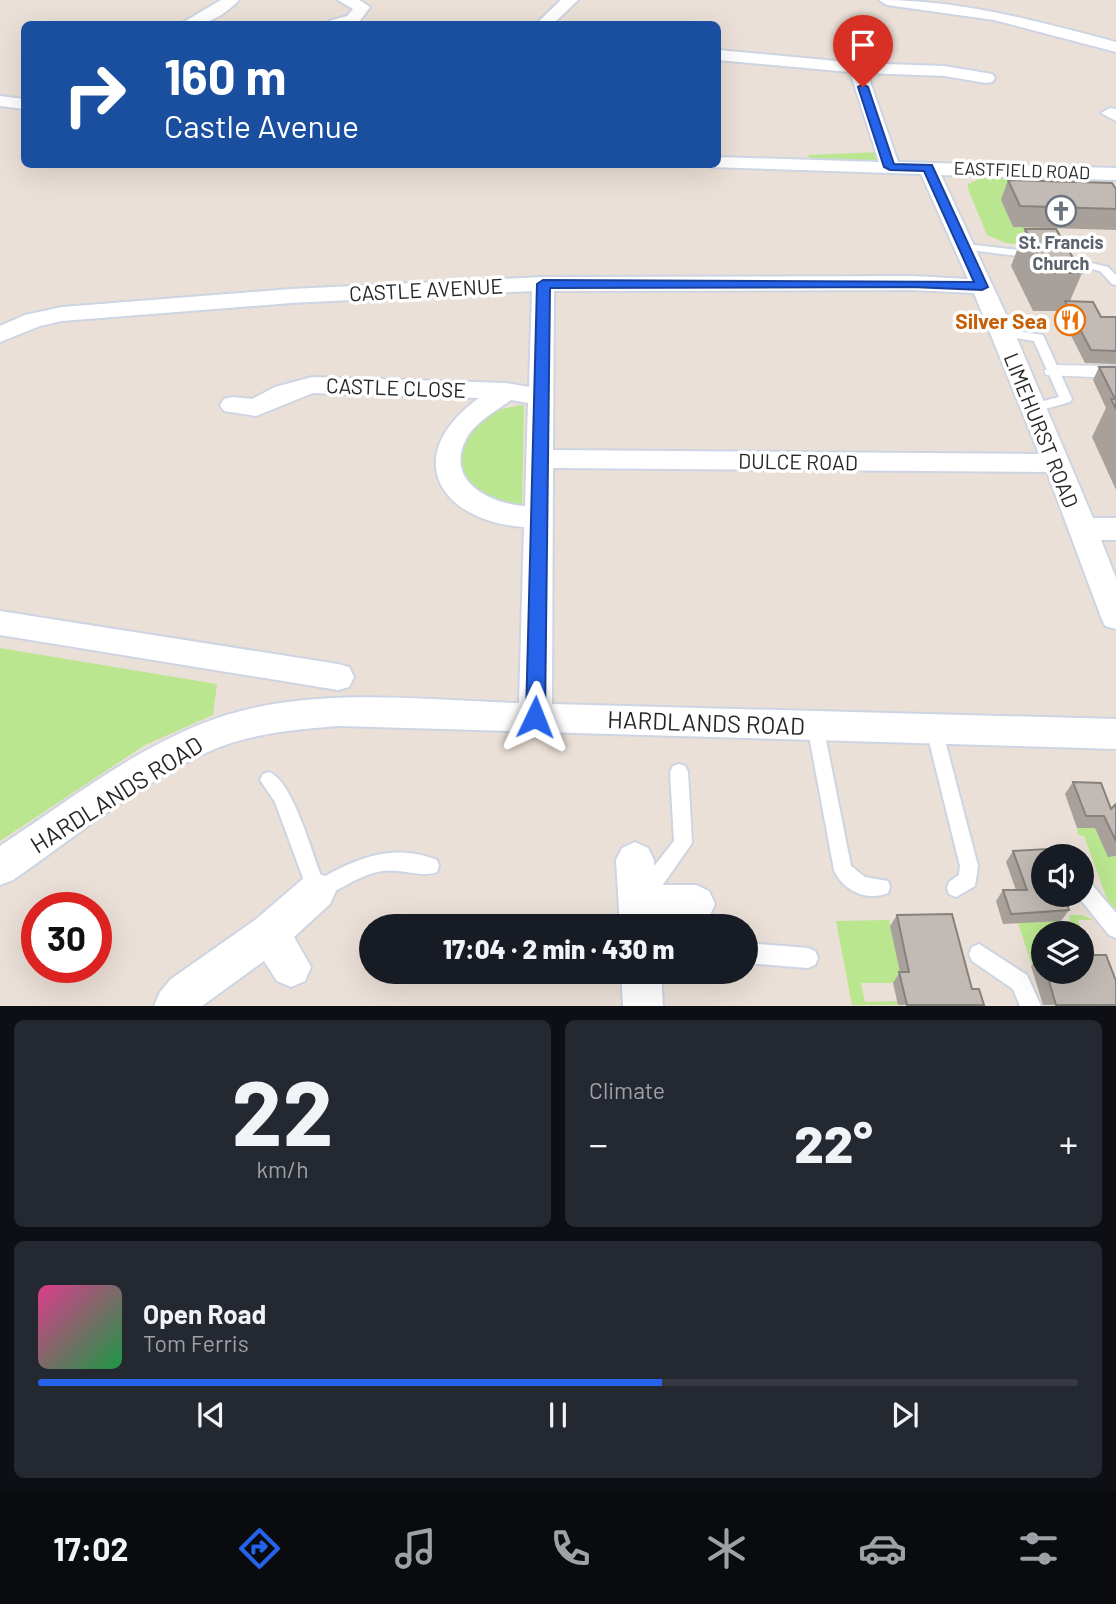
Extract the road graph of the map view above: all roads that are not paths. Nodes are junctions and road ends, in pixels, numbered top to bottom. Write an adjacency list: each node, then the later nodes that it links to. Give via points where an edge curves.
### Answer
1 (231, 0): 7 (street)
2 (570, 0): 9 (street)
3 (887, 0): 6 (street)
4 (1008, 0): 6 (street)
5 (354, 1): 8 (street, via 362,7)
6 (995, 15): 10 (street)
7 (195, 21)
8 (346, 21)
9 (547, 21)
10 (1116, 47)
11 (721, 55): 12 (street)
12 (857, 68): 13 (street, via 932,70); 17 (street)
13 (986, 78)
14 (0, 101): 15 (street)
15 (21, 104)
16 (721, 163): 17 (street, EASTFIELD ROAD)
17 (890, 167): 18 (street, EASTFIELD ROAD)
18 (928, 168): 19 (street, EASTFIELD ROAD); 20 (street, LIMEHURST ROAD)
19 (1116, 174)
20 (966, 247): 21 (lane, via 1083,262 1104,269); 23 (street, LIMEHURST ROAD)
21 (1116, 282)
22 (543, 284): 23 (street, CASTLE AVENUE); 25 (street, CASTLE AVENUE, via 291,296 62,314 33,320); 29 (street)
23 (982, 287): 24 (street, LIMEHURST ROAD)
24 (1001, 331): 26 (lane, via 1039,338); 30 (street, LIMEHURST ROAD)
25 (0, 335)
26 (1054, 371): 27 (street); 30 (lane, via 1066,399)
27 (1116, 372)
28 (506, 391): 29 (street, CASTLE CLOSE); 31 (street, CASTLE CLOSE, via 312,385 284,393); 34 (street, via 467,420 453,439 446,464 454,484 491,512)
29 (541, 397): 32 (street)
30 (1034, 408): 33 (street, LIMEHURST ROAD)
31 (251, 412)
32 (541, 458): 33 (street, DULCE ROAD); 34 (street)
33 (1055, 463): 35 (street, LIMEHURST ROAD)
34 (539, 517): 40 (street)
35 (1083, 529): 36 (street); 37 (street, LIMEHURST ROAD)
36 (1116, 529)
37 (1116, 617)
38 (0, 623): 39 (street)
39 (338, 677)
40 (535, 717): 41 (street, HARDLANDS ROAD); 48 (street, HARDLANDS ROAD, via 339,712 290,715 211,735 149,767)
41 (815, 725): 42 (street, HARDLANDS ROAD); 49 (lane, via 843,870 866,889)
42 (934, 729): 43 (street, HARDLANDS ROAD); 50 (lane, via 969,866 968,880)
43 (1116, 734)
44 (680, 772): 53 (lane, via 683,844)
45 (269, 780): 51 (lane, via 282,798)
46 (635, 860): 53 (street)
47 (430, 866): 51 (lane, via 379,860)
48 (0, 867)
49 (881, 887)
50 (956, 888)
51 (317, 891): 55 (street)
52 (1094, 901): 54 (lane)
53 (638, 914)
54 (1116, 928)
55 (269, 934): 59 (street); 61 (street, via 185,993)
56 (758, 954): 58 (lane)
57 (979, 954): 63 (lane, via 1020,982)
58 (808, 958)
59 (291, 967)
60 (642, 984): 62 (street)
61 (174, 1006)
62 (643, 1006)
63 (1031, 1006)

